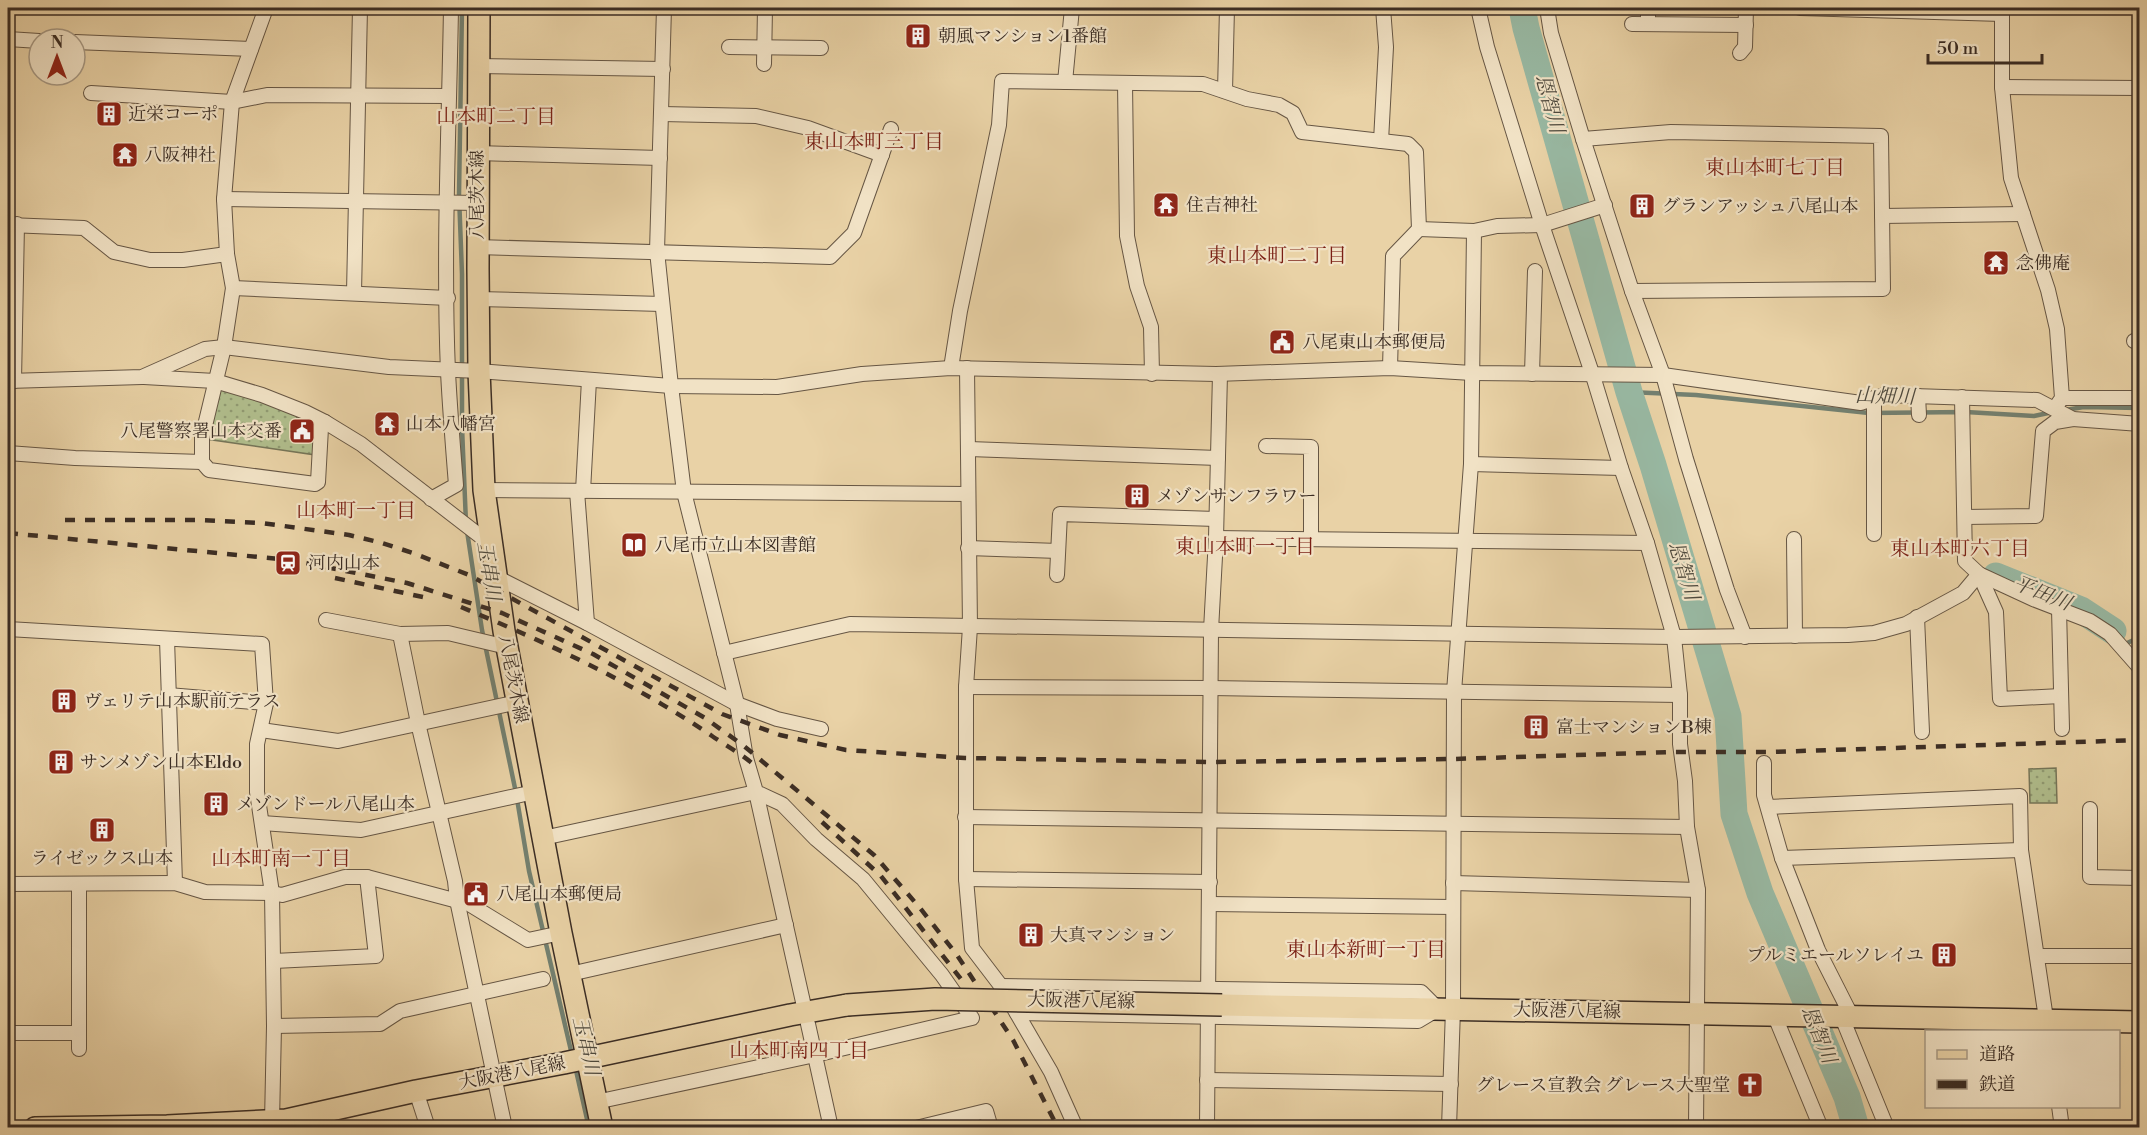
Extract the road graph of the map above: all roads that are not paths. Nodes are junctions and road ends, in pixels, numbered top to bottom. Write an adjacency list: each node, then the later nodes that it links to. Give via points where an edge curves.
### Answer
1 (266, 8): 25 (street)
2 (360, 8): 36 (street)
3 (451, 8): 37 (street)
4 (479, 8): 28 (main road, 八尾茨木線)
5 (664, 8): 29 (street)
6 (765, 8): 23 (street)
7 (1072, 8): 30 (street)
8 (1227, 8): 34 (street)
9 (1383, 8): 42 (street, via 1386,47)
10 (1478, 8): 52 (street, via 1486,47)
11 (1547, 8): 41 (street)
12 (1648, 8): 17 (street)
13 (1746, 8): 18 (street)
14 (1800, 8): 15 (street)
15 (2002, 11): 32 (street)
16 (1632, 24): 17 (street)
17 (1648, 24): 18 (street)
18 (1746, 25): 26 (street, via 1745,47)
19 (8, 39): 20 (street)
20 (27, 40)
21 (87, 42): 25 (street)
22 (729, 47): 23 (street)
23 (765, 48): 24 (street); 27 (street)
24 (821, 48)
25 (251, 49): 38 (street)
26 (1740, 54)
27 (764, 64)
28 (478, 66): 29 (street); 43 (main road, 八尾茨木線)
29 (663, 69): 39 (street)
30 (1065, 82): 31 (street); 67 (street, via 1002,81 999,125)
31 (1125, 83): 34 (street, via 1203,84); 72 (street, via 1127,236 1137,286 1151,327)
32 (2002, 87): 33 (street); 50 (street, via 2011,178)
33 (2139, 88)
34 (1225, 91): 42 (street, via 1293,112 1302,132)
35 (91, 93): 38 (street)
36 (358, 95): 37 (street); 38 (street, via 267,95); 47 (street)
37 (449, 96): 48 (street)
38 (232, 102): 46 (street)
39 (662, 114): 44 (street, via 756,116 808,128); 45 (street)
40 (891, 129): 44 (street)
41 (1584, 139): 49 (street); 51 (street, via 1671,132 1881,136)
42 (1381, 141): 54 (street, via 1408,144 1416,152)
43 (477, 153): 45 (street); 48 (main road, 八尾茨木線)
44 (882, 155): 57 (street, via 854,233 830,257)
45 (660, 158): 57 (street)
46 (225, 199): 47 (street); 58 (street)
47 (355, 201): 48 (street); 62 (street)
48 (461, 202): 56 (main road, 八尾茨木線); 63 (street)
49 (1602, 206): 52 (street); 61 (street)
50 (2023, 214): 51 (street); 86 (street, via 2055,319)
51 (1882, 216): 61 (street, via 1883,289)
52 (1545, 224): 55 (street); 76 (street)
53 (12, 225): 58 (street, via 84,228 114,252 150,260); 79 (street)
54 (1419, 229): 55 (street); 69 (street, via 1393,256)
55 (1474, 231): 74 (street)
56 (477, 247): 57 (street); 64 (main road, 八尾茨木線)
57 (657, 251): 65 (street)
58 (226, 254): 60 (street)
59 (1534, 271): 75 (street)
60 (233, 288): 62 (street); 66 (street)
61 (1632, 291): 81 (street)
62 (354, 293): 63 (street)
63 (447, 298): 70 (street)
64 (478, 299): 65 (street); 71 (main road, 八尾茨木線)
65 (662, 304): 82 (street)
66 (224, 347): 70 (street, via 389,368); 77 (street, via 205,349); 80 (street)
67 (951, 368): 68 (street); 82 (street, via 777,387)
68 (967, 368): 72 (street); 90 (street)
69 (1390, 368): 73 (street); 74 (street)
70 (451, 371): 71 (street); 100 (street, via 456,485)
71 (475, 371): 78 (street); 96 (main road, 八尾茨木線)
72 (1152, 374): 73 (street)
73 (1220, 374): 92 (street)
74 (1472, 374): 75 (street); 94 (street)
75 (1532, 375): 76 (street)
76 (1595, 375): 81 (street); 95 (street)
77 (142, 376): 79 (street); 80 (street)
78 (589, 380): 82 (street); 97 (street)
79 (11, 381)
80 (215, 381): 87 (street, via 284,403); 93 (street, via 202,438)
81 (1664, 384): 84 (street); 126 (street)
82 (670, 386): 98 (street)
83 (2139, 398): 86 (street)
84 (1874, 407): 85 (street, via 1884,395 1919,406); 103 (street)
85 (1962, 407): 86 (street, via 2037,400); 101 (street)
86 (2062, 409): 88 (street); 101 (street, via 2055,422 2043,431 2036,516)
87 (325, 422): 93 (street, via 315,484 209,470); 100 (street, via 361,444)
88 (2139, 424)
89 (1266, 446): 105 (street, via 1311,447)
90 (969, 449): 92 (street); 99 (street)
91 (8, 453): 93 (street)
92 (1218, 458): 102 (street)
93 (202, 462)
94 (1471, 464): 95 (street); 107 (street)
95 (1621, 468): 108 (street)
96 (484, 490): 97 (street); 109 (main road, 八尾茨木線)
97 (580, 491): 98 (street); 118 (street)
98 (684, 492): 99 (street); 129 (street)
99 (968, 494): 110 (street)
100 (431, 499): 109 (street)
101 (1965, 517): 112 (street, via 1965,561)
102 (1216, 519): 104 (street); 111 (street, via 1060,514)
103 (1874, 534)
104 (1216, 538): 105 (street); 121 (street)
105 (1311, 539): 107 (street)
106 (1794, 539): 124 (street)
107 (1464, 541): 108 (street); 122 (street)
108 (1647, 543): 125 (street)
109 (493, 546): 114 (main road, 八尾茨木線)
110 (968, 549): 111 (street); 119 (street)
111 (1058, 551): 113 (street)
112 (1979, 574): 115 (street); 116 (street, via 1963,593); 136 (street, via 1996,612 2000,699)
113 (1057, 575)
114 (496, 577): 118 (street); 128 (main road, 八尾茨木線)
115 (2059, 609): 130 (street, via 2110,634); 136 (street)
116 (1917, 616): 124 (street, via 1906,624 1874,633); 144 (street)
117 (326, 620): 123 (street)
118 (587, 623): 139 (street)
119 (970, 627): 121 (street); 129 (street, via 850,624); 131 (street)
120 (8, 629): 127 (street)
121 (1211, 630): 122 (street); 132 (street)
122 (1458, 633): 125 (street); 133 (street)
123 (400, 634): 128 (street, via 448,633); 140 (street)
124 (1795, 636): 126 (street)
125 (1678, 637): 126 (street); 135 (street)
126 (1745, 637)
127 (167, 639): 134 (street); 138 (street, via 262,644)
128 (507, 647): 137 (main road, 八尾茨木線)
129 (724, 653): 139 (street)
130 (2139, 668)
131 (966, 687): 132 (street); 151 (street)
132 (1211, 688): 133 (street); 152 (street)
133 (1454, 692): 135 (street); 154 (street)
134 (168, 695): 138 (street); 163 (street)
135 (1680, 695): 155 (street)
136 (2061, 696): 142 (street)
137 (518, 702): 140 (street); 146 (main road, 八尾茨木線)
138 (266, 703): 143 (street)
139 (737, 704): 141 (street); 147 (street)
140 (418, 723): 143 (street, via 338,741); 150 (street)
141 (821, 729)
142 (2062, 729)
143 (261, 730): 153 (street, via 257,744 257,792)
144 (1922, 732)
145 (1764, 763): 148 (street)
146 (534, 792): 150 (street); 156 (main road, 八尾茨木線)
147 (756, 792): 156 (street); 172 (street); 195 (street, via 782,804 863,879 972,1018)
148 (1768, 807): 157 (street, via 2020,796); 158 (street)
149 (2090, 809): 160 (street, via 2090,877)
150 (438, 814): 153 (street, via 361,830); 169 (street)
151 (966, 817): 152 (street); 161 (street)
152 (1210, 822): 154 (street); 162 (street)
153 (262, 823): 168 (street)
154 (1453, 825): 155 (street); 164 (street)
155 (1687, 827): 167 (street)
156 (543, 838): 173 (main road, 八尾茨木線)
157 (2021, 850): 158 (street); 174 (street)
158 (1782, 858): 187 (street)
159 (367, 877): 168 (street, via 345,877 282,895); 169 (street); 176 (street, via 376,956)
160 (2139, 878)
161 (966, 879): 162 (street); 179 (street, via 972,948)
162 (1210, 882): 170 (street)
163 (176, 883): 166 (street); 168 (street, via 205,892)
164 (1453, 883): 167 (street); 171 (street)
165 (8, 884): 166 (street)
166 (79, 884): 193 (street)
167 (1698, 890): 185 (street)
168 (272, 893): 176 (street)
169 (457, 900): 173 (street, via 528,940); 180 (street)
170 (1210, 903): 171 (street); 182 (street)
171 (1453, 907): 183 (street)
172 (786, 925): 177 (street); 181 (street)
173 (558, 934): 177 (main road, 八尾茨木線)
174 (2037, 956): 175 (street); 191 (street)
175 (2139, 956)
176 (274, 960): 190 (street)
177 (570, 974): 196 (main road, 八尾茨木線)
178 (543, 979): 180 (street)
179 (1001, 986): 182 (street); 184 (street)
180 (477, 993): 190 (street, via 400,1011 380,1024); 197 (street)
181 (803, 1002)
182 (1212, 1004): 183 (main road, 大阪港八尾線); 184 (street); 196 (main road, 大阪港八尾線, bridge, via 935,999 847,1005); 198 (street)
183 (1446, 1009): 185 (main road, 大阪港八尾線); 199 (street)
184 (1017, 1013): 212 (street, via 1051,1072)
185 (1698, 1013): 186 (main road, 大阪港八尾線); 215 (street)
186 (1774, 1014): 187 (main road, 大阪港八尾線); 216 (street)
187 (1846, 1016): 191 (main road, 大阪港八尾線); 217 (street)
188 (2139, 1022): 191 (main road, 大阪港八尾線)
189 (808, 1024): 195 (street)
190 (274, 1026): 203 (street)
191 (2047, 1026)
192 (8, 1033): 193 (street)
193 (79, 1033): 194 (street)
194 (79, 1049)
195 (815, 1055): 201 (street); 209 (street)
196 (577, 1060): 197 (main road, 大阪港八尾線); 201 (main road, 八尾茨木線)
197 (495, 1076): 200 (main road, 大阪港八尾線); 207 (street)
198 (1207, 1080): 199 (street); 213 (street)
199 (1451, 1084): 214 (street)
200 (416, 1091): 203 (main road, 大阪港八尾線); 206 (street)
201 (596, 1102): 208 (main road, 八尾茨木線)
202 (2059, 1108): 218 (street)
203 (272, 1122): 204 (main road, 大阪港八尾線)
204 (168, 1127): 205 (main road, 大阪港八尾線)
205 (35, 1128)
206 (428, 1128)
207 (505, 1128)
208 (602, 1128)
209 (831, 1128)
210 (916, 1128): 211 (street, via 986,1111)
211 (991, 1128)
212 (1076, 1128)
213 (1207, 1128)
214 (1449, 1128)
215 (1696, 1128)
216 (1821, 1128)
217 (1887, 1128)
218 (2062, 1128)

